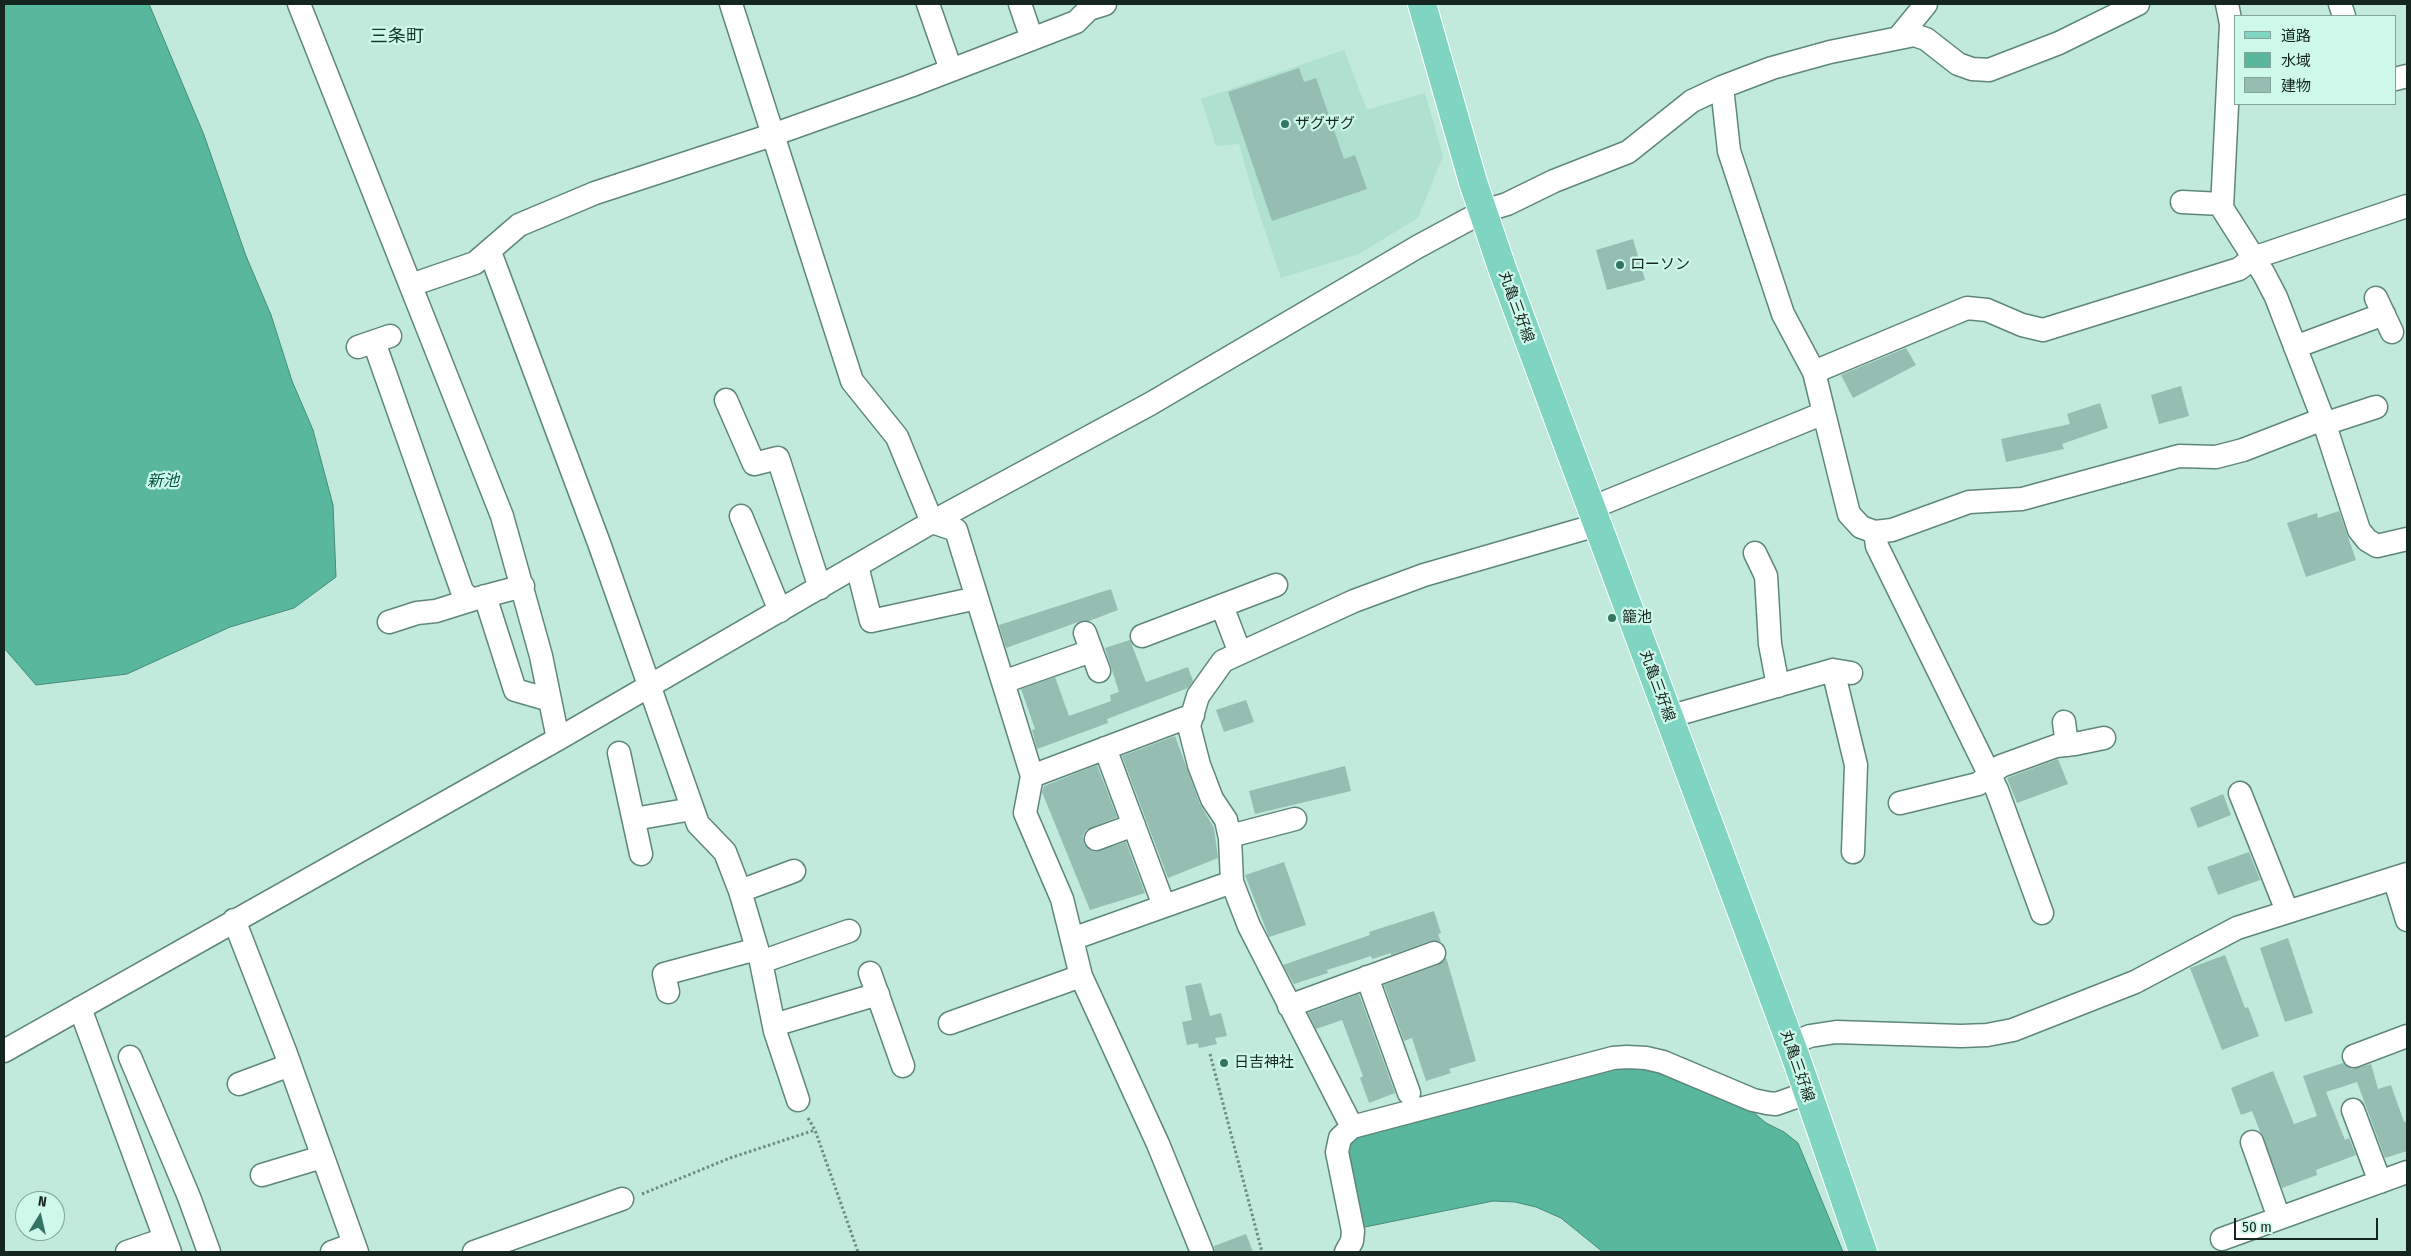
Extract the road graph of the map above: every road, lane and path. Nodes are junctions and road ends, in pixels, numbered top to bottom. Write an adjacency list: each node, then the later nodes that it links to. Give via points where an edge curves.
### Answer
1 (299, 4): 21 (street)
2 (731, 4): 14 (street)
3 (928, 4): 12 (street)
4 (1020, 4): 11 (street)
5 (1105, 4): 11 (street, via 1089,9 1076,22)
6 (1422, 4): 18 (main road, 丸亀三好線)
7 (1926, 4): 10 (street)
8 (2138, 4): 10 (street, via 2060,43 1989,70 1958,64 1926,39)
9 (2227, 4): 16 (street, via 2230,24)
10 (1899, 37): 13 (street, via 1772,68)
11 (1032, 39): 12 (street)
12 (951, 70): 14 (street)
13 (1722, 87): 18 (street, via 1692,101 1628,152); 25 (street, via 1730,151 1783,314)
14 (775, 134): 19 (street, via 578,200 519,225); 32 (street, via 852,382 897,437)
15 (2182, 202): 16 (street)
16 (2222, 204): 20 (street)
17 (2407, 206): 20 (street)
18 (1484, 211): 31 (main road, 丸亀三好線); 32 (street, via 1150,404)
19 (490, 252): 21 (street, via 475,263); 50 (street)
20 (2253, 258): 24 (street, via 2276,297); 25 (street, via 2239,269 2043,330 1987,310 1967,308)
21 (411, 285): 38 (street, via 498,507)
22 (2384, 315): 24 (street)
23 (374, 342): 40 (street, via 462,591)
24 (2294, 347): 29 (street)
25 (1814, 372): 28 (street)
26 (726, 400): 39 (street, via 754,464 778,458)
27 (2376, 407): 29 (street)
28 (1824, 413): 31 (street); 33 (street, via 1849,514 1861,527)
29 (2324, 422): 33 (street, via 2225,455 2179,456 2022,499 1969,502 1892,530); 34 (street, via 2359,530 2377,546)
30 (741, 516): 43 (street)
31 (1594, 516): 47 (street, via 1354,602); 53 (main road, 丸亀三好線)
32 (932, 522): 36 (street); 41 (street, via 956,530)
33 (1875, 532): 60 (street, via 1877,546)
34 (2407, 538)
35 (1755, 552): 49 (street, via 1766,576 1770,644)
36 (857, 566): 39 (street); 41 (street, via 871,621)
37 (1276, 585): 42 (street)
38 (523, 586): 40 (street); 51 (street)
39 (820, 588): 43 (street)
40 (478, 598): 44 (street); 51 (street, via 515,690)
41 (977, 598): 48 (street)
42 (1222, 606): 45 (street); 47 (street)
43 (780, 611): 50 (street)
44 (389, 622)
45 (1142, 636)
46 (1092, 652): 48 (street)
47 (1240, 653): 52 (street, via 1223,661 1198,696)
48 (1003, 682): 61 (street)
49 (1778, 686): 53 (street); 70 (street, via 1842,672 1865,803)
50 (649, 687): 56 (street); 64 (street)
51 (550, 700): 56 (street)
52 (1192, 715): 58 (street); 68 (street, via 1189,726 1199,765 1212,799 1226,820)
53 (1668, 717): 93 (main road, 丸亀三好線)
54 (2064, 722): 57 (street)
55 (2104, 738): 57 (street)
56 (558, 739): 79 (street)
57 (2067, 745): 60 (street, via 2001,766)
58 (1105, 748): 61 (street); 67 (street)
59 (619, 753): 65 (street)
60 (1989, 775): 63 (street, via 1978,784); 78 (street, via 2041,886)
61 (1032, 776): 82 (street, via 1025,813 1062,899)
62 (2240, 793): 77 (street)
63 (1900, 803)
64 (692, 809): 65 (street); 75 (street, via 698,824 724,852)
65 (634, 819): 71 (street)
66 (1295, 819): 68 (street)
67 (1134, 825): 69 (street); 76 (street)
68 (1230, 836): 74 (street)
69 (1096, 839)
70 (1853, 852)
71 (642, 854)
72 (794, 871): 75 (street)
73 (2401, 876): 77 (street); 80 (street)
74 (1232, 882): 76 (street); 88 (street, via 1249,926)
75 (740, 891): 84 (street)
76 (1164, 906): 82 (street)
77 (2288, 911): 93 (street, via 2237,928 2135,982 2014,1030 1961,1036 1836,1032 1810,1036)
78 (2042, 913)
79 (234, 920): 89 (street); 98 (street)
80 (2407, 920)
81 (849, 931): 84 (street)
82 (1072, 939): 85 (street)
83 (1434, 953): 86 (street)
84 (759, 956): 87 (street, via 664,974); 91 (street)
85 (1081, 976): 90 (street, via 1014,991); 124 (street, via 1158,1144)
86 (1368, 977): 88 (street); 102 (street)
87 (668, 992)
88 (1289, 1006): 105 (street)
89 (80, 1008): 94 (street); 114 (street)
90 (950, 1024)
91 (774, 1025): 99 (street, via 874,983); 103 (street)
92 (2407, 1036): 96 (street)
93 (1790, 1044): 101 (main road, 丸亀三好線)
94 (4, 1051)
95 (1210, 1054): 125 (path)
96 (2354, 1056)
97 (130, 1057): 112 (street)
98 (290, 1065): 100 (street); 108 (street)
99 (902, 1066)
100 (239, 1084)
101 (1807, 1093): 105 (street, via 1776,1104 1767,1103 1663,1062 1627,1057 1603,1060); 127 (main road, 丸亀三好線)
102 (1409, 1094)
103 (798, 1100): 106 (path)
104 (2354, 1110): 111 (street)
105 (1352, 1127): 126 (street, via 1340,1138 1337,1152 1353,1231)
106 (815, 1130): 113 (path); 123 (path)
107 (2252, 1142): 115 (street)
108 (322, 1157): 110 (street); 118 (street)
109 (2407, 1172): 111 (street)
110 (262, 1175)
111 (2380, 1182): 115 (street)
112 (189, 1198): 114 (street); 120 (street)
113 (622, 1199): 122 (street)
114 (155, 1211): 117 (street)
115 (2279, 1218): 116 (street)
116 (2222, 1238)
117 (168, 1246): 119 (street)
118 (356, 1248): 121 (street)
119 (127, 1252)
120 (209, 1252)
121 (332, 1252)
122 (474, 1252)
123 (858, 1252)
124 (1202, 1252)
125 (1262, 1252)
126 (1346, 1252)
127 (1863, 1252)

